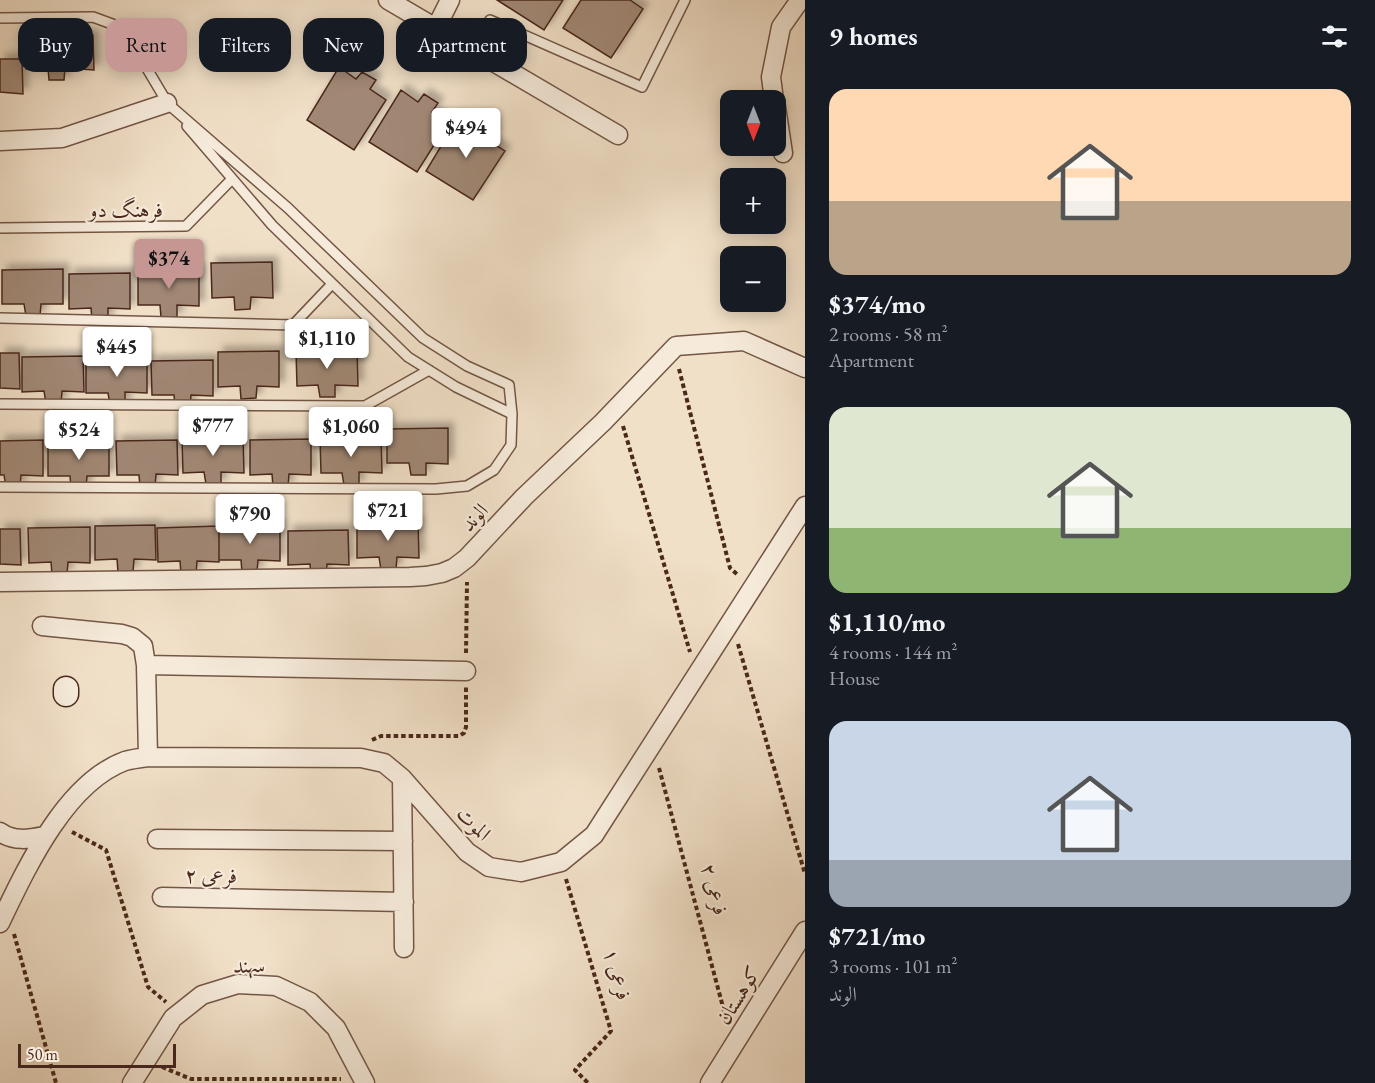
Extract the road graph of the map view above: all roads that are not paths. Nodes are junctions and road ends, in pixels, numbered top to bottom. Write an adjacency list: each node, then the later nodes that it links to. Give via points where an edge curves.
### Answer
1 (388, 0): 6 (street)
2 (450, 0): 7 (street)
3 (686, 0): 8 (lane, via 642,87)
4 (800, 0): 10 (street, via 781,27 771,77)
5 (0, 18): 11 (lane, via 93,16 123,28)
6 (419, 18)
7 (441, 18)
8 (527, 36)
9 (511, 72): 12 (street)
10 (773, 90)
11 (167, 103): 13 (street, via 62,138); 14 (lane); 21 (lane, via 288,208 423,338 467,366 509,385)
12 (618, 135)
13 (0, 141)
14 (232, 179): 15 (lane, فرهنگ دو, via 186,226); 16 (lane)
15 (0, 228)
16 (332, 284): 17 (lane, via 293,325); 19 (lane, via 408,357)
17 (0, 318)
18 (805, 368): 24 (street, الوند, via 744,340 676,346 467,558 442,573 410,577)
19 (429, 370): 20 (lane, via 365,406); 21 (lane)
20 (0, 404)
21 (512, 414): 22 (lane, via 511,445 494,470 467,486)
22 (0, 487)
23 (805, 506): 29 (street, الموت, via 594,835 561,862 521,872 489,867 467,852)
24 (0, 582)
25 (42, 626): 26 (street, via 132,637 143,646)
26 (146, 666): 27 (street); 28 (street)
27 (466, 671)
28 (148, 757): 29 (street, الموت, via 361,758 384,763); 30 (street, الموت, via 126,761 100,775 79,793)
29 (402, 778): 33 (street)
30 (50, 829): 31 (street, via 22,840); 36 (street, الموت)
31 (0, 832)
32 (157, 839): 33 (street)
33 (403, 841): 35 (street)
34 (162, 897): 35 (street, فرعی ۲)
35 (404, 902): 38 (street)
36 (4, 916)
37 (805, 931): 41 (street, کوهستان)
38 (404, 948)
39 (364, 1081): 40 (street, سهند, via 336,1028 310,1002 276,986 238,984 202,995 172,1018)
40 (132, 1083)
41 (710, 1083)

